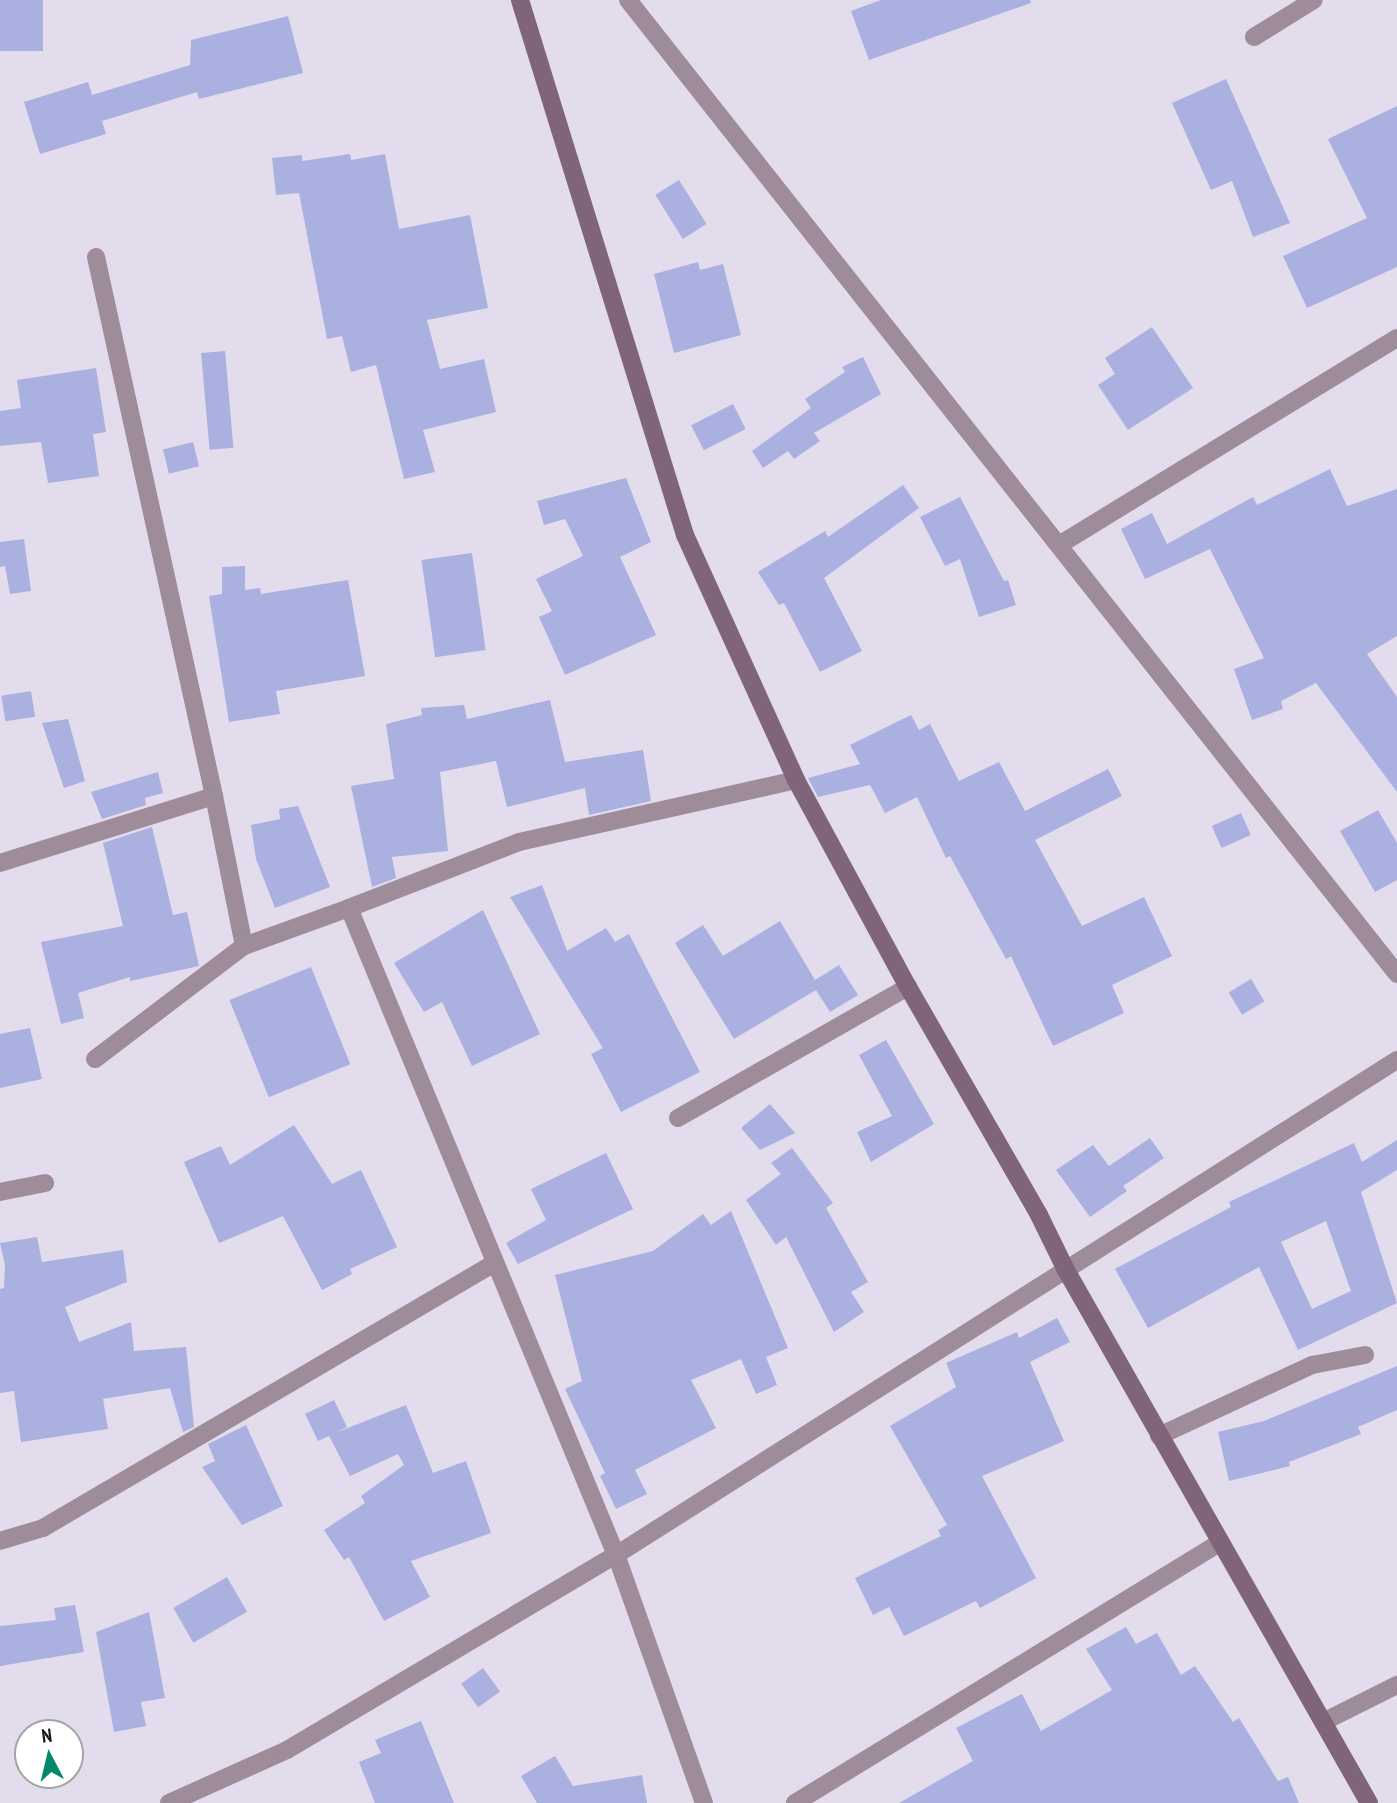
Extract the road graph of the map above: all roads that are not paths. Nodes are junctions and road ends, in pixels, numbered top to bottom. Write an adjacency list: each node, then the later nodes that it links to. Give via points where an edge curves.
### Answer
1 (520, 0): 8 (street, via 685,535)
2 (628, 0): 7 (street)
3 (1314, 0): 4 (street)
4 (1254, 37)
5 (96, 257): 9 (street)
6 (1397, 338): 7 (street)
7 (1059, 545): 13 (street)
8 (796, 780): 11 (street, via 519,842); 14 (street)
9 (214, 796): 10 (street); 12 (street)
10 (0, 863)
11 (349, 908): 12 (street); 20 (street)
12 (244, 946): 15 (street)
13 (1397, 974)
14 (908, 987): 17 (street); 21 (street, via 1040,1215)
15 (95, 1059)
16 (1397, 1059): 21 (street)
17 (678, 1118)
18 (45, 1183): 19 (street)
19 (0, 1192)
20 (493, 1264): 24 (street, via 43,1528); 26 (street)
21 (1066, 1270): 23 (street); 26 (street)
22 (1365, 1355): 23 (street, via 1312,1365)
23 (1159, 1436): 25 (street)
24 (0, 1541)
25 (1220, 1543): 28 (street); 31 (street)
26 (616, 1555): 29 (street, via 287,1750); 30 (street)
27 (1397, 1685): 28 (street)
28 (1323, 1722): 32 (street)
29 (169, 1803)
30 (704, 1803)
31 (795, 1803)
32 (1369, 1803)

